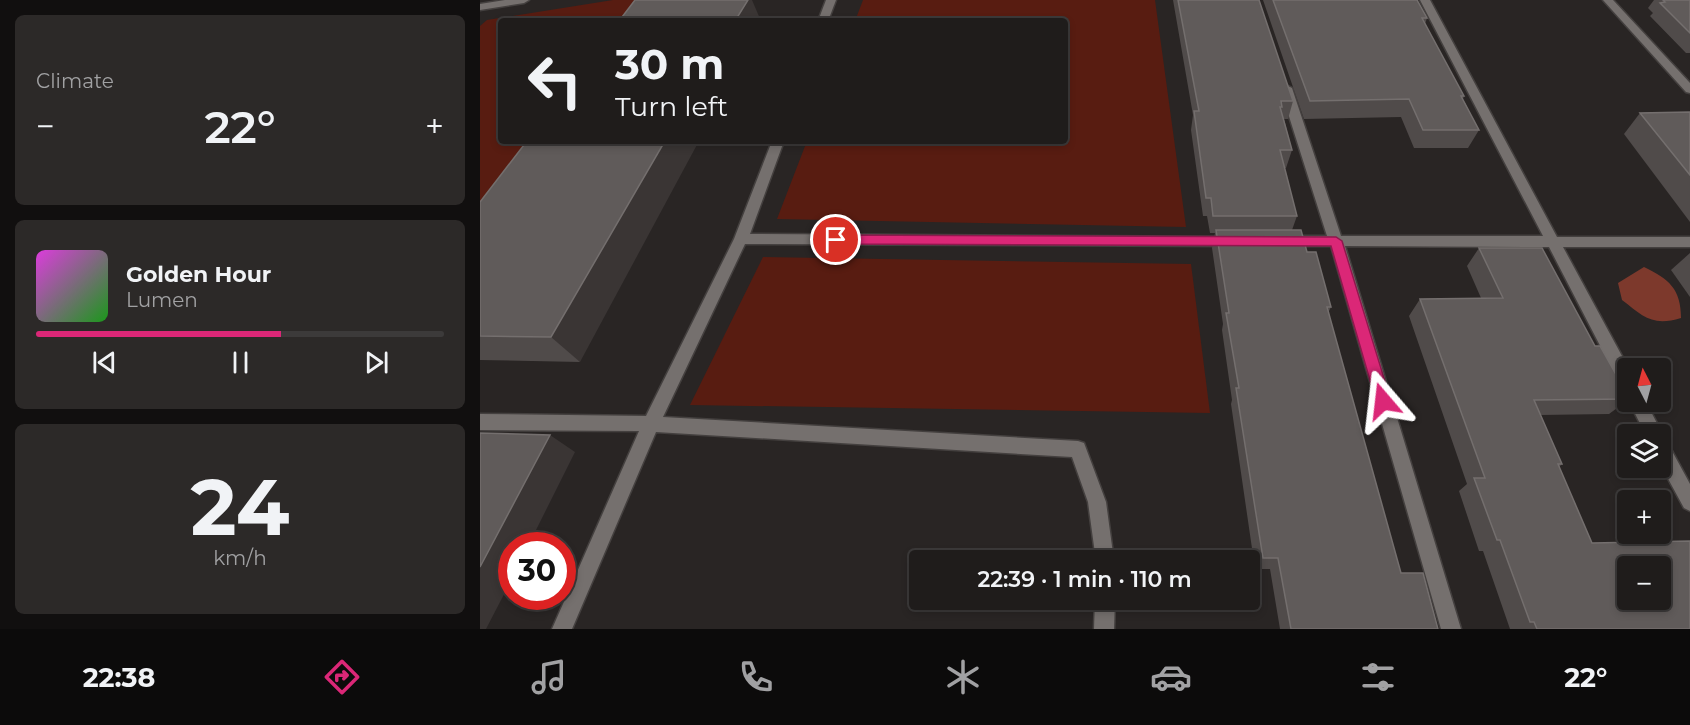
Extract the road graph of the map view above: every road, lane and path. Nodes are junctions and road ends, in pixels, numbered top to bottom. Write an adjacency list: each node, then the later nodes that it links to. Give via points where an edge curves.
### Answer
1 (524, 0): 5 (street)
2 (831, 0): 6 (street)
3 (1425, 0): 11 (street)
4 (1608, 0): 8 (street)
5 (480, 7)
6 (824, 18)
7 (1282, 77): 12 (street)
8 (1690, 90)
9 (777, 144): 10 (street)
10 (741, 240): 12 (street); 16 (street)
11 (1552, 240): 12 (street); 13 (street); 14 (street)
12 (1336, 241): 23 (street)
13 (1690, 242)
14 (1617, 362)
15 (480, 422): 16 (street)
16 (651, 424): 19 (street, via 1078,449 1097,502); 21 (street)
17 (1671, 467): 18 (street)
18 (1690, 502)
19 (1104, 550)
20 (1105, 610): 22 (street)
21 (562, 629)
22 (1104, 629)
23 (1451, 629)

